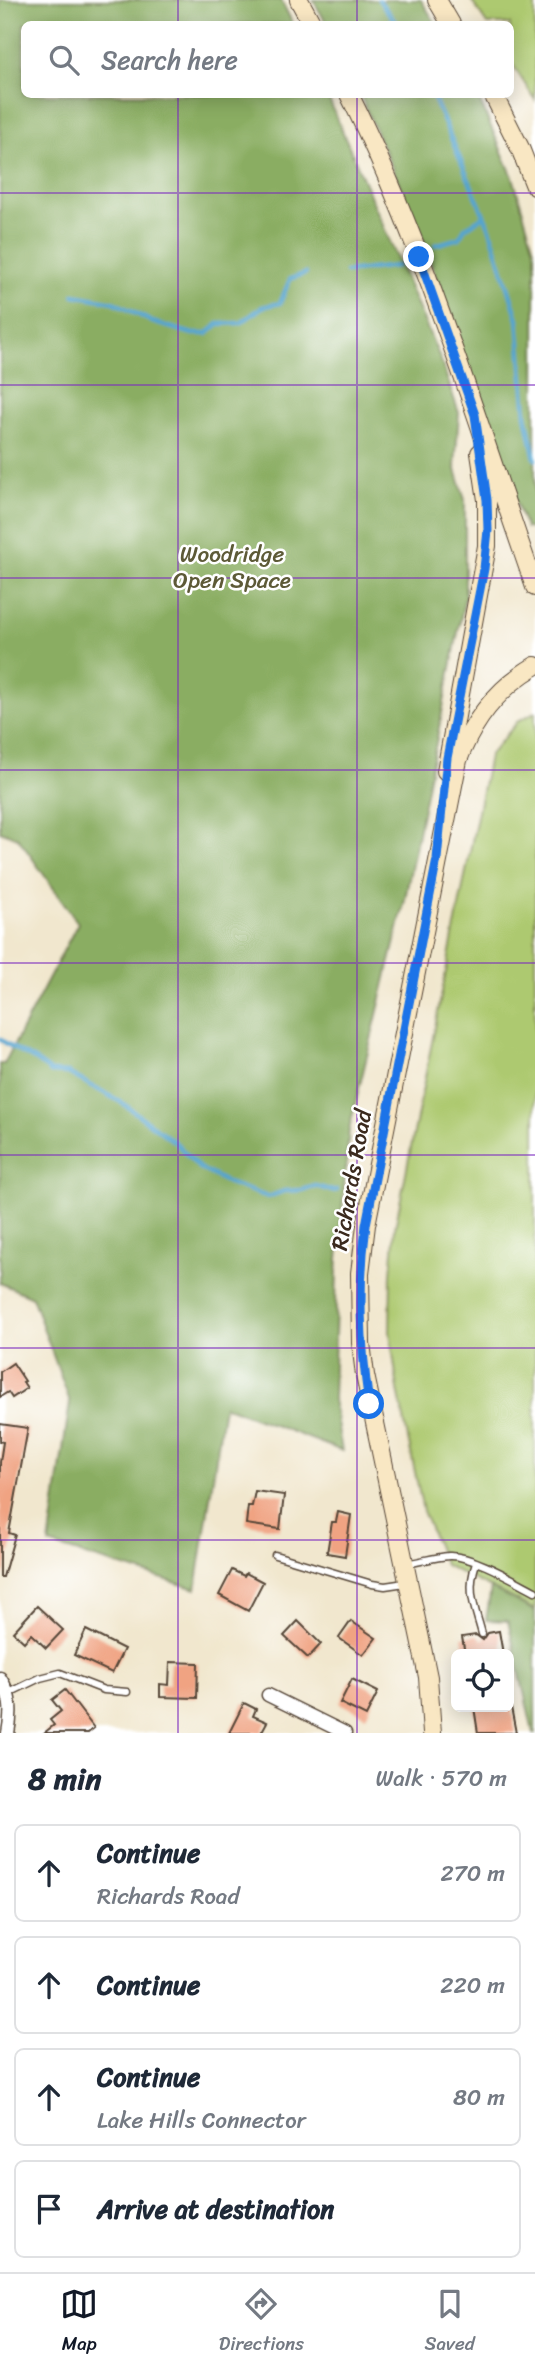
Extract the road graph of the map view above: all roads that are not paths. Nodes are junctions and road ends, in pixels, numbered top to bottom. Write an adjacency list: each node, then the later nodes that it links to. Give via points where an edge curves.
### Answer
1 (299, 0): 3 (main road)
2 (437, 0): 4 (main road)
3 (310, 21)
4 (449, 21)
5 (351, 98): 8 (main road, via 393,190)
6 (495, 98): 7 (main road)
7 (535, 186)
8 (475, 415): 9 (main road); 11 (main road, via 487,500 487,546 447,758)
9 (535, 587)
10 (535, 666): 11 (main road, Richards Road, via 500,693 470,731 458,760)
11 (437, 859): 14 (main road, Richards Road, via 370,1196 360,1273 365,1375)
12 (275, 1555): 15 (lane, via 372,1584)
13 (476, 1563): 14 (lane, via 449,1556); 16 (lane); 17 (lane, via 471,1586)
14 (404, 1564): 15 (main road, Richards Road)
15 (407, 1583): 23 (main road, Richards Road, via 428,1677)
16 (535, 1591)
17 (482, 1634)
18 (4, 1685): 19 (lane, via 60,1673 104,1690); 21 (street, via 11,1705)
19 (127, 1692)
20 (268, 1695): 22 (street)
21 (8, 1733)
22 (345, 1733)
23 (432, 1733)

